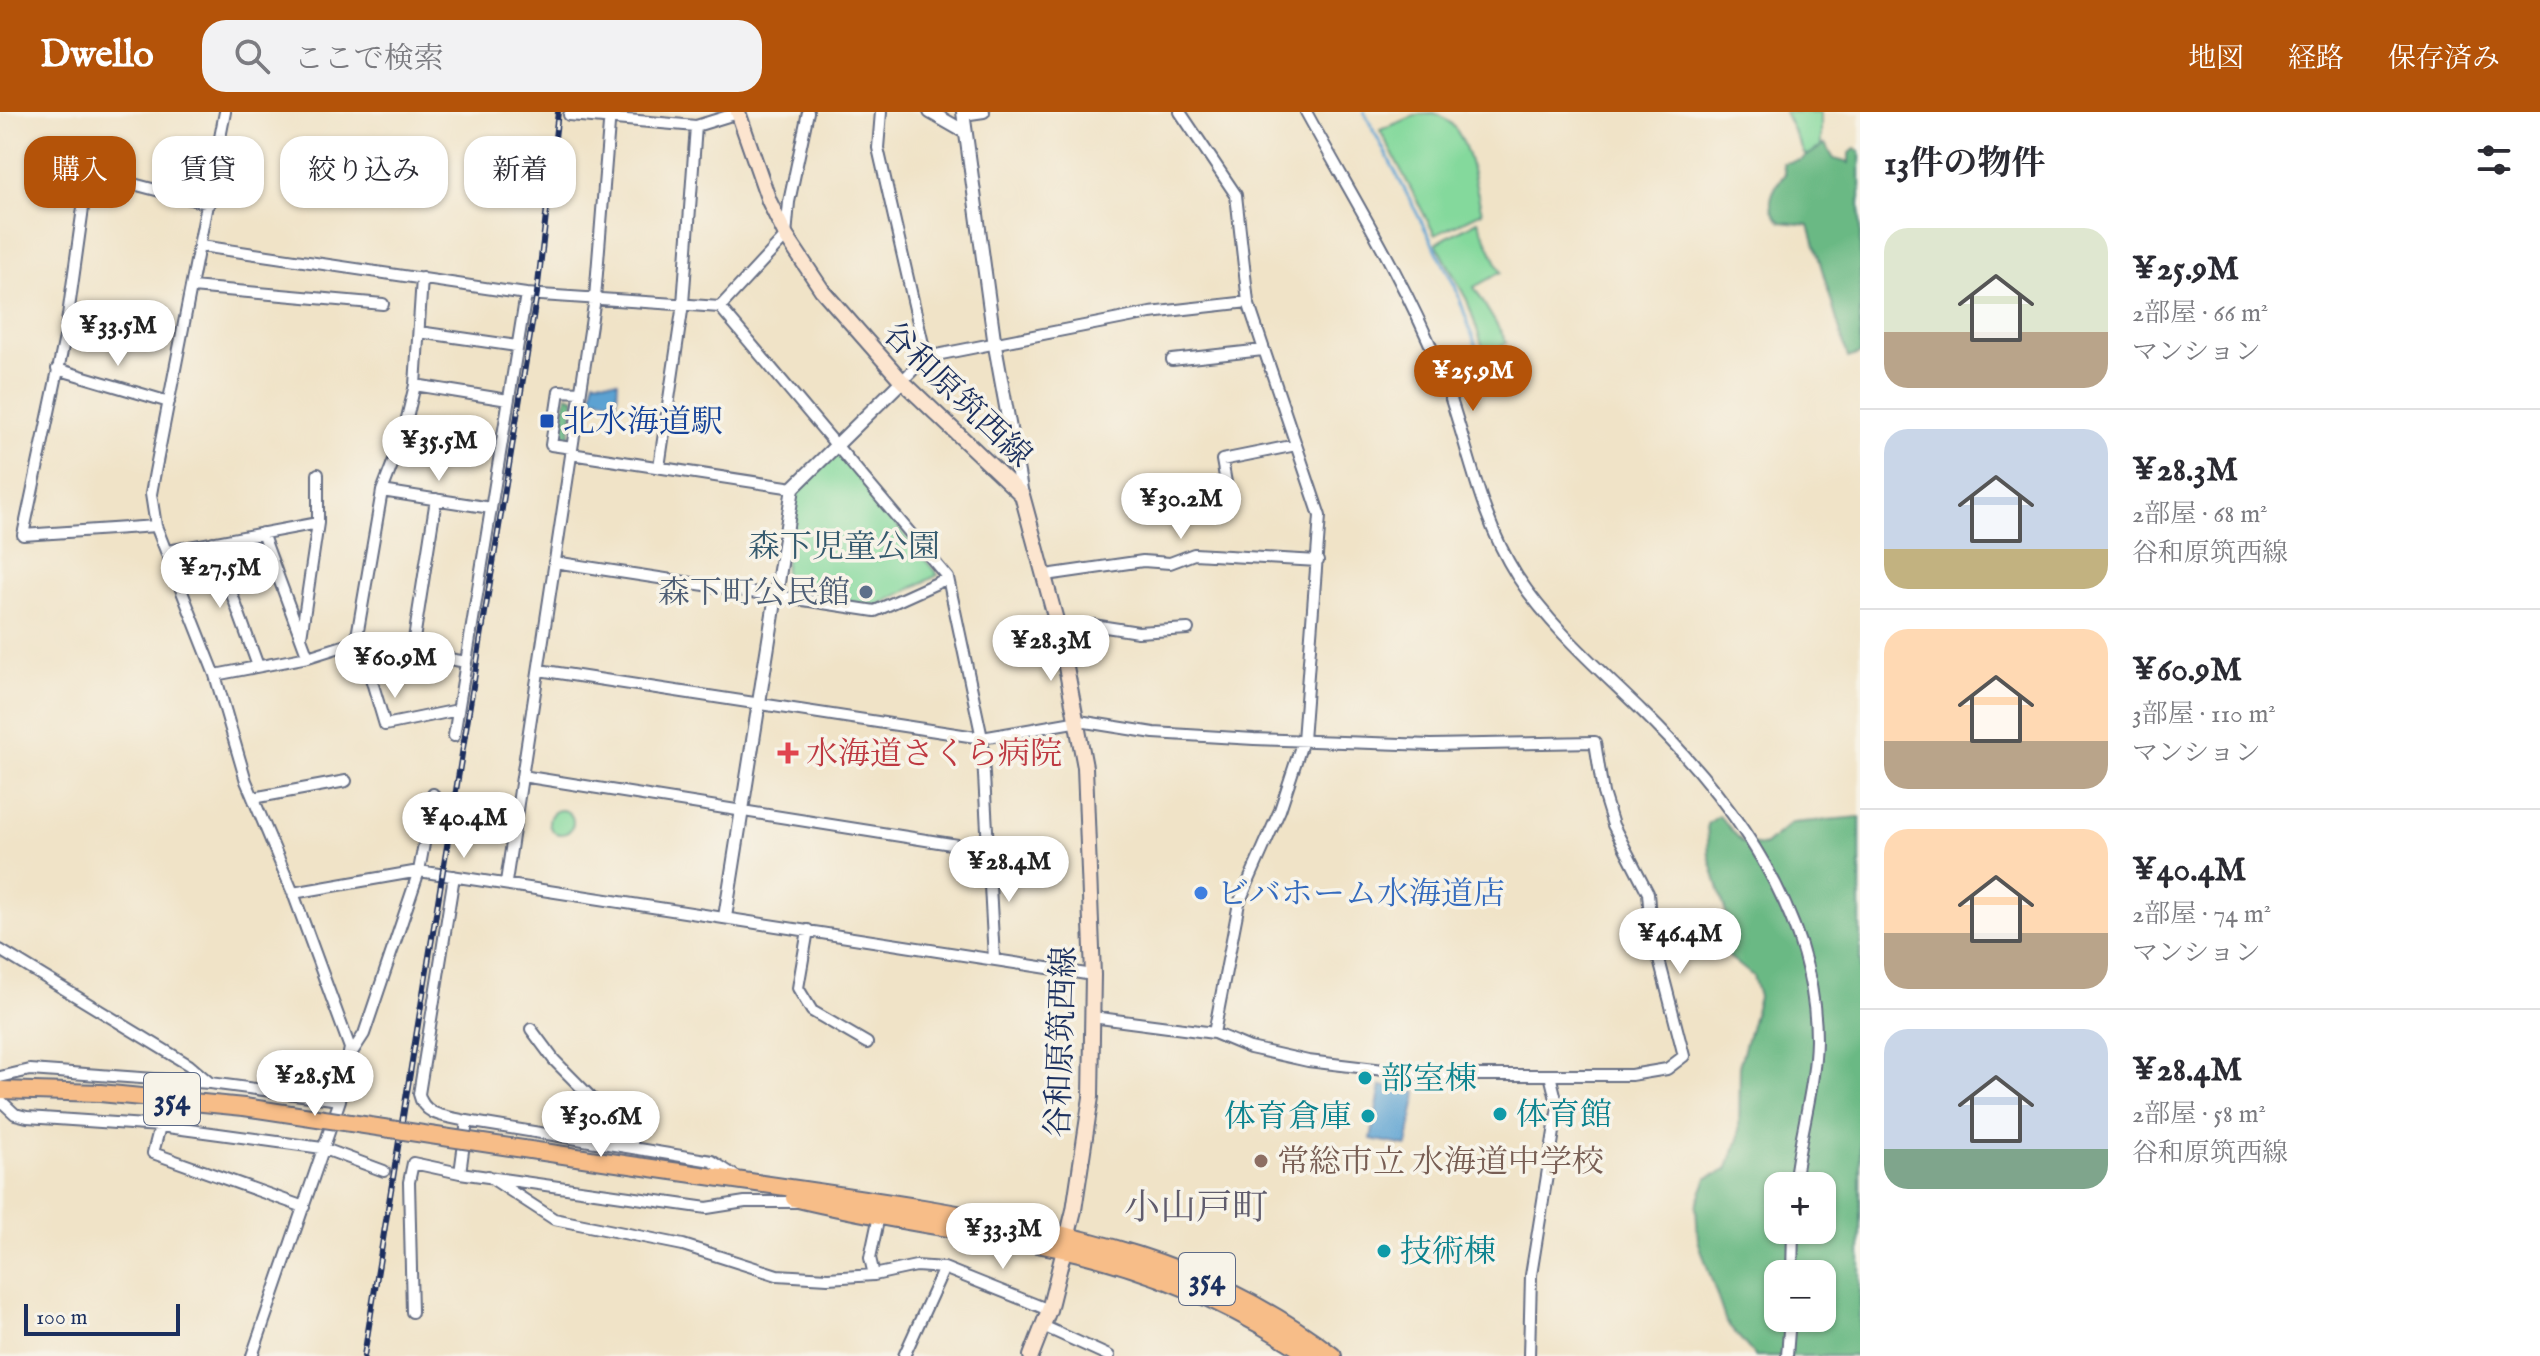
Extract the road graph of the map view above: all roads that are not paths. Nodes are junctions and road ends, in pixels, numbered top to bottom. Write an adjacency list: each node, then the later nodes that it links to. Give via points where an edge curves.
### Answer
1 (225, 112): 14 (street)
2 (738, 112): 12 (street); 17 (main road, 谷和原筑西線)
3 (808, 112): 17 (street)
4 (881, 112): 31 (street, via 878,148)
5 (930, 112): 13 (street)
6 (984, 112): 9 (street)
7 (1180, 112): 23 (street, via 1236,195)
8 (1306, 112): 109 (street, via 1414,307 1453,405 1477,488 1517,575 1565,636 1711,787 1747,834 1797,930 1816,1041)
9 (963, 113): 13 (street)
10 (569, 115): 11 (street)
11 (610, 116): 12 (street); 22 (street)
12 (696, 126): 25 (street)
13 (965, 132): 29 (street)
14 (221, 136)
15 (152, 189): 33 (street, via 88,172)
16 (208, 208): 18 (street)
17 (786, 236): 26 (street); 34 (main road, 谷和原筑西線, via 841,315)
18 (201, 246): 19 (street); 20 (street)
19 (422, 278): 21 (street); 27 (street)
20 (192, 287): 24 (street); 38 (street)
21 (526, 294): 22 (street); 28 (street)
22 (595, 298): 25 (street); 36 (street)
23 (1248, 302): 29 (street, via 1150,313); 30 (street)
24 (383, 304)
25 (683, 304): 26 (street); 42 (street)
26 (720, 307): 39 (street)
27 (419, 332): 28 (street); 35 (street)
28 (517, 346): 37 (street)
29 (995, 346): 31 (street); 47 (street)
30 (1263, 350): 32 (street); 40 (street)
31 (926, 357): 34 (street)
32 (1172, 360)
33 (57, 369): 38 (street); 51 (street, via 23,535)
34 (902, 381): 39 (street); 47 (main road, 谷和原筑西線)
35 (415, 385): 37 (street); 45 (street)
36 (580, 392): 41 (street); 41 (street, via 559,391 551,445)
37 (508, 400): 49 (street)
38 (169, 402): 51 (street, via 151,494)
39 (834, 445): 44 (street); 58 (street)
40 (1296, 445): 46 (street, via 1222,460); 55 (street, via 1320,516)
41 (572, 451): 42 (street); 56 (street)
42 (659, 467): 44 (street)
43 (318, 474): 50 (street)
44 (793, 488): 59 (street)
45 (382, 491): 48 (street); 63 (street)
46 (1228, 494)
47 (1022, 495): 57 (main road, 谷和原筑西線)
48 (436, 499): 49 (street); 64 (street)
49 (491, 508): 66 (street)
50 (318, 523): 52 (street); 62 (street)
51 (156, 526): 54 (street)
52 (262, 533): 53 (street); 62 (street)
53 (213, 542): 54 (street); 67 (street)
54 (168, 551): 69 (street)
55 (1318, 561): 57 (street, via 1194,554 1170,563 1143,561); 75 (street)
56 (554, 562): 59 (street); 68 (street)
57 (1046, 575): 61 (main road, 谷和原筑西線)
58 (948, 578): 59 (street, via 875,611); 74 (street)
59 (775, 595): 70 (street)
60 (1188, 629): 61 (street, via 1138,632 1093,625)
61 (1060, 635): 72 (main road, 谷和原筑西線)
62 (301, 637): 65 (street)
63 (358, 644): 64 (street); 65 (street); 71 (street, via 385,725)
64 (412, 652): 66 (street)
65 (308, 657): 67 (street)
66 (466, 662): 71 (street)
67 (258, 666): 69 (street)
68 (539, 670): 70 (street); 76 (street)
69 (215, 675): 79 (street)
70 (758, 704): 74 (street); 80 (street)
71 (458, 710): 73 (street)
72 (1079, 721): 74 (street); 75 (street, via 1185,736); 90 (main road, 谷和原筑西線)
73 (454, 736)
74 (982, 738): 81 (street)
75 (1303, 740): 93 (street, via 1280,810 1239,903); 96 (street, via 1431,745 1595,742 1613,825 1648,893 1651,929 1683,1060 1650,1073)
76 (522, 776): 80 (street); 84 (street)
77 (346, 781): 79 (street)
78 (433, 794): 82 (street)
79 (253, 798): 85 (street)
80 (743, 811): 81 (street); 86 (street)
81 (989, 850): 89 (street)
82 (419, 871): 83 (street); 85 (street); 95 (street, via 364,1034)
83 (454, 876): 84 (street); 104 (street, via 419,1094 427,1111)
84 (506, 882): 86 (street)
85 (293, 893): 95 (street)
86 (725, 917): 87 (street)
87 (808, 930): 89 (street); 94 (street, via 798,988 812,1011)
88 (0, 950): 99 (street)
89 (994, 959): 90 (street)
90 (1093, 975): 91 (main road, 谷和原筑西線)
91 (1092, 1017): 93 (street); 117 (main road, 谷和原筑西線, via 1091,1097)
92 (531, 1029): 106 (street, via 554,1060 632,1139)
93 (1214, 1033): 96 (street, via 1259,1051 1308,1061 1426,1075)
94 (867, 1043)
95 (351, 1054): 103 (street)
96 (1550, 1075): 130 (street, via 1558,1107 1531,1275)
97 (0, 1077): 99 (street, via 30,1070)
98 (0, 1083): 101 (highway, 354)
99 (210, 1083): 103 (street)
100 (0, 1090): 101 (highway, 354)
101 (100, 1093): 112 (highway, 354, bridge, via 244,1107)
102 (0, 1100): 105 (street, via 27,1117)
103 (340, 1100): 107 (street)
104 (467, 1121): 106 (street); 110 (street)
105 (160, 1126): 107 (street); 115 (street, via 153,1153)
106 (632, 1147): 113 (street, via 712,1161)
107 (322, 1148): 108 (street); 115 (street)
108 (384, 1171)
109 (1796, 1172)
110 (460, 1173): 111 (street); 121 (street, via 413,1163)
111 (488, 1176): 114 (street, via 707,1208 786,1200); 119 (street, via 570,1224 683,1245 777,1275)
112 (716, 1178): 113 (highway, 354); 114 (highway, 354)
113 (743, 1182): 116 (highway, 354)
114 (817, 1203): 116 (highway, 354)
115 (304, 1207): 124 (street)
116 (880, 1209): 117 (highway, 354); 119 (street, via 870,1258)
117 (1065, 1242): 120 (main road, 谷和原筑西線); 128 (highway, 354, via 1219,1302); 129 (highway, 354, via 1129,1250 1211,1281 1250,1300)
118 (944, 1268): 119 (street, via 916,1266); 120 (street); 125 (street)
119 (874, 1275)
120 (1049, 1310): 122 (main road, 谷和原筑西線)
121 (412, 1312)
122 (1043, 1326): 126 (main road, 谷和原筑西線); 127 (street)
123 (1789, 1332): 131 (street)
124 (252, 1356)
125 (904, 1356)
126 (1031, 1356)
127 (1109, 1356)
128 (1311, 1356)
129 (1333, 1356)
130 (1529, 1356)
131 (1787, 1356)

